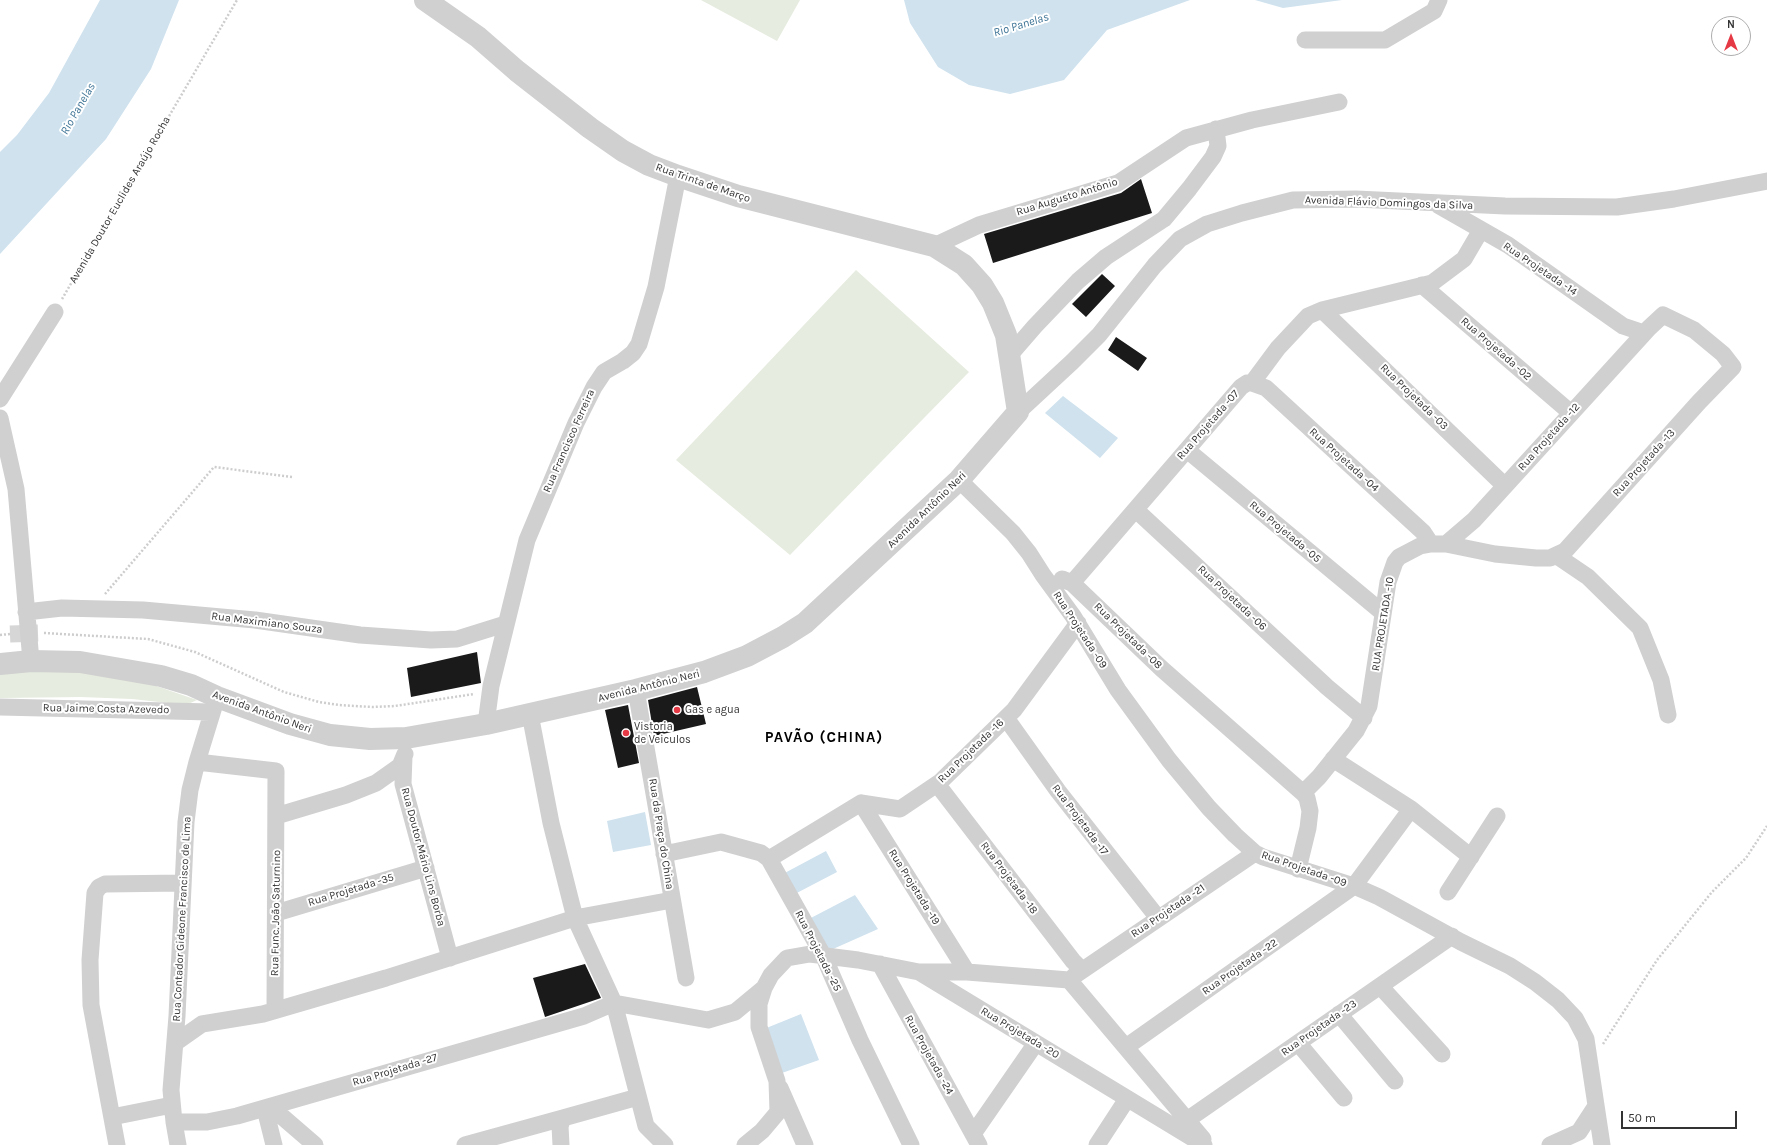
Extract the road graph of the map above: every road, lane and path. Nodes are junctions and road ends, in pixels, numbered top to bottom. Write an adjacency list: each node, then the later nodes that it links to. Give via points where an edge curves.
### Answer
1 (237, 0): 14 (path, Avenida Doutor Euclides Araújo Rocha)
2 (425, 0): 7 (street, Rua Trinta de Março, via 478,37 518,72 623,151)
3 (1439, 0): 4 (street, via 1434,11 1385,40)
4 (1306, 40)
5 (1339, 102): 6 (street, Rua Augusto Antônio)
6 (1216, 129): 11 (street, Rua Augusto Antônio, via 1186,138 1118,183 980,225); 16 (street, via 1218,146 1213,157 1164,219 1106,257 1078,281)
7 (678, 176): 11 (street, Rua Trinta de Março, via 738,196); 35 (street, Rua Francisco Ferreira, via 656,287 639,344 628,357 604,372 576,422 527,540)
8 (1767, 181): 9 (street, Avenida Flávio Domingos da Silva, via 1617,207)
9 (1437, 204): 10 (street, Rua Projetada -14); 19 (street, Avenida Flávio Domingos da Silva, via 1356,199 1293,200 1242,212 1207,224 1180,239 1155,265 1098,335)
10 (1481, 230): 12 (street, Rua Projetada -07, via 1464,259 1432,283); 15 (street, Rua Projetada -14, via 1508,245 1623,326)
11 (934, 246): 16 (street, via 964,265 982,285 1006,335)
12 (1422, 285): 13 (street, Rua Projetada -07); 20 (street, Rua Projetada -02)
13 (1322, 310): 17 (street, Rua Projetada -07, via 1308,316 1278,348); 25 (street, Rua Projetada -03)
14 (55, 312): 18 (street)
15 (1646, 330): 20 (street, Rua Projetada -12); 28 (street, Rua Projetada -13, via 1663,316 1694,330 1723,354 1733,368)
16 (1009, 356): 19 (street)
17 (1252, 383): 22 (street, Rua Projetada -07, via 1241,386); 27 (street, Rua Projetada -04, via 1266,388)
18 (0, 399)
19 (1018, 412): 24 (street, Avenida Antônio Neri)
20 (1571, 413): 25 (street, Rua Projetada -12)
21 (0, 418): 32 (street, via 16,489)
22 (1187, 450): 26 (street, Rua Projetada -07); 33 (street, Rua Projetada -05)
23 (292, 477): 31 (path, via 214,467)
24 (959, 480): 29 (street, via 1013,533); 41 (street, Avenida Antônio Neri, via 839,592 805,622 783,637 747,656 704,672)
25 (1506, 486): 27 (street, Rua Projetada -12, via 1474,520)
26 (1136, 510): 30 (street, Rua Projetada -07); 48 (street, Rua Projetada -06)
27 (1438, 544): 28 (street, via 1516,557 1536,558); 33 (street, RUA PROJETADA -10, via 1420,546 1408,551 1395,562 1388,582)
28 (1561, 554): 46 (street, via 1640,628 1661,680)
29 (1043, 575): 30 (street, Rua Projetada -08, via 1055,576); 34 (street, Rua Projetada -09)
30 (1072, 583): 54 (street, Rua Projetada -08, via 1162,669)
31 (93, 608): 32 (street, Rua Maximiano Souza); 35 (street, Rua Maximiano Souza, via 255,620 360,635 431,640 457,639)
32 (26, 612): 39 (street)
33 (1383, 613): 48 (street, RUA PROJETADA -10, via 1372,694)
34 (1078, 623): 47 (street, Rua Projetada -16); 60 (street, Rua Projetada -09, via 1118,690 1170,760 1209,808)
35 (505, 624): 42 (street, Rua Francisco Ferreira)
36 (38, 632): 42 (path, via 148,639 195,652 284,692 313,701 339,705 395,706)
37 (0, 634): 38 (path)
38 (10, 634)
39 (31, 661): 40 (street, Avenida Antônio Neri); 43 (street, Avenida Antônio Neri, via 80,662 161,676 191,685)
40 (0, 664)
41 (636, 690): 45 (street, Avenida Antônio Neri); 61 (street, Rua da Praça do China)
42 (491, 691): 49 (street, Rua Francisco Ferreira)
43 (214, 704): 44 (street, Rua Jaime Costa Azevedo); 50 (street, Avenida Antônio Neri, via 330,735 378,739); 52 (street, Rua Contador Gideone Francisco de Lima)
44 (0, 707)
45 (530, 714): 49 (street, Avenida Antônio Neri); 71 (street, via 551,823)
46 (1668, 715)
47 (1006, 718): 53 (street, Rua Projetada -16); 72 (street, Rua Projetada -17, via 1058,791)
48 (1364, 718): 51 (street)
49 (486, 724): 50 (street, Avenida Antônio Neri)
50 (405, 747): 57 (street, via 400,766 376,783); 64 (street, Rua Doutor Mário Lins Borba, via 403,784)
51 (1333, 759): 54 (street); 56 (street)
52 (197, 762): 57 (street, Rua Func. João Saturnino, via 276,771); 66 (street, Rua Contador Gideone Francisco de Lima, via 186,822)
53 (938, 784): 55 (street, Rua Projetada -16, via 900,809); 79 (street, Rua Projetada -18, via 1068,956)
54 (1303, 793): 65 (street, via 1310,811)
55 (861, 803): 63 (street); 78 (street, Rua Projetada -19)
56 (1412, 809): 62 (street); 67 (street, Rua Projetada -22)
57 (276, 816): 70 (street, Rua Func. João Saturnino)
58 (1497, 816): 62 (street)
59 (1767, 826): 93 (path, via 1746,858 1712,892 1657,960)
60 (1255, 853): 65 (street, Rua Projetada -09); 72 (street, Rua Projetada -21)
61 (664, 854): 63 (street, via 721,842 761,853); 69 (street, Rua da Praça do China)
62 (1471, 857): 68 (street)
63 (770, 859): 74 (street, Rua Projetada -25)
64 (426, 868): 70 (street, Rua Projetada -35); 75 (street, Rua Doutor Mário Lins Borba)
65 (1298, 869): 67 (street, Rua Projetada -09)
66 (183, 883): 86 (street, Rua Contador Gideone Francisco de Lima); 102 (street, via 105,884 96,890 90,960 91,1005)
67 (1354, 886): 73 (street, Rua Projetada -09); 91 (street, Rua Projetada -22)
68 (1448, 892)
69 (672, 900): 71 (street); 80 (street, Rua da Praça do China)
70 (276, 913): 84 (street, Rua Func. João Saturnino)
71 (575, 918): 75 (street); 83 (street)
72 (1158, 918): 79 (street, Rua Projetada -21)
73 (1452, 936): 81 (street, Rua Projetada -23); 93 (street, Rua Projetada -09, via 1510,966 1558,1000 1575,1018 1584,1034)
74 (824, 957): 76 (street, Rua Projetada -20); 82 (street, Rua Projetada -20, via 810,954 787,958 771,975); 117 (street, Rua Projetada -25, via 860,1040)
75 (450, 958): 84 (street)
76 (880, 964): 77 (street, Rua Projetada -20); 107 (street, Rua Projetada -24)
77 (919, 972): 78 (street); 89 (street, Rua Projetada -20)
78 (967, 972): 79 (street)
79 (1076, 975): 91 (street)
80 (686, 978)
81 (1380, 986): 85 (street, Rua Projetada -23); 92 (street)
82 (764, 988): 83 (street, via 735,1012 708,1020); 94 (street, via 759,1004 759,1027)
83 (614, 1003): 96 (street); 101 (street, Rua Projetada -27, via 584,1016)
84 (275, 1009): 87 (street, via 246,1018)
85 (1339, 1014): 90 (street, Rua Projetada -23); 95 (street)
86 (177, 1016): 87 (street); 88 (street, Rua Contador Gideone Francisco de Lima)
87 (202, 1024): 88 (street)
88 (175, 1043): 99 (street, Rua Contador Gideone Francisco de Lima)
89 (1036, 1043): 98 (street, Rua Projetada -20); 107 (street)
90 (1298, 1043): 97 (street); 104 (street, Rua Projetada -23)
91 (1126, 1047): 104 (street)
92 (1442, 1054)
93 (1591, 1063): 100 (street)
94 (777, 1081): 106 (street, via 778,1112); 116 (street)
95 (1395, 1081)
96 (638, 1097): 103 (street); 114 (street, via 646,1126)
97 (1344, 1098)
98 (1127, 1099): 118 (street); 119 (street, Rua Projetada -20)
99 (172, 1104): 102 (street); 105 (street, Rua Contador Gideone Francisco de Lima)
100 (1596, 1106): 121 (street, via 1579,1132); 122 (street)
101 (268, 1108): 105 (street, Rua Projetada -27, via 222,1120); 110 (street); 111 (street)
102 (112, 1117): 108 (street)
103 (562, 1119): 112 (street); 113 (street)
104 (1187, 1120): 120 (street)
105 (174, 1122): 109 (street, Rua Contador Gideone Francisco de Lima)
106 (760, 1138): 115 (street)
107 (976, 1139)
108 (117, 1145)
109 (178, 1145)
110 (274, 1145)
111 (315, 1145)
112 (465, 1145)
113 (561, 1145)
114 (665, 1145)
115 (745, 1145)
116 (805, 1145)
117 (911, 1145)
118 (1096, 1145)
119 (1204, 1145)
120 (1208, 1145)
121 (1550, 1145)
122 (1602, 1145)

